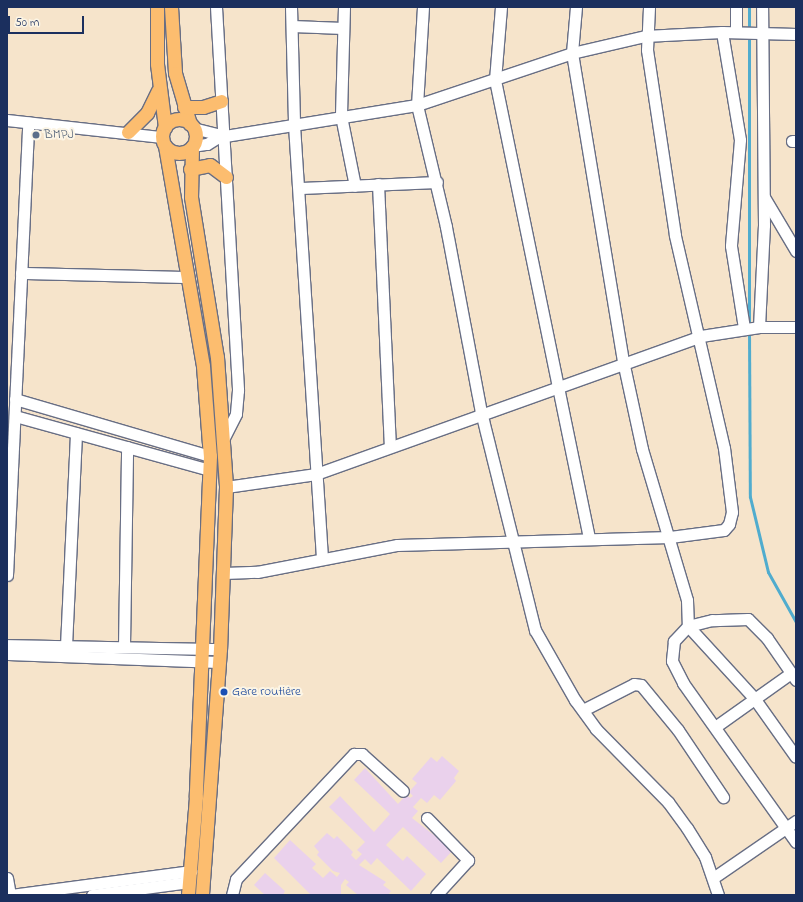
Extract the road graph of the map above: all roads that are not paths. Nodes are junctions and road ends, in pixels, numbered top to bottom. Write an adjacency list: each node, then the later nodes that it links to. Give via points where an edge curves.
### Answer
1 (157, 7): 21 (main road)
2 (171, 7): 24 (main road, via 173,55)
3 (216, 7): 22 (street)
4 (291, 7): 12 (street)
5 (344, 7): 13 (street)
6 (422, 7): 23 (street)
7 (501, 7): 20 (street)
8 (576, 7): 19 (street)
9 (649, 7): 18 (street)
10 (736, 7): 15 (street)
11 (762, 7): 16 (street)
12 (292, 26): 13 (street); 28 (street)
13 (343, 28): 25 (street)
14 (722, 32): 15 (street); 18 (street); 46 (street, via 740,140 731,246)
15 (736, 32): 16 (street)
16 (762, 34): 17 (street); 40 (street)
17 (796, 34)
18 (645, 36): 19 (street); 47 (street, via 675,235)
19 (572, 52): 20 (street); 48 (street)
20 (495, 80): 23 (street); 49 (street)
21 (159, 88): 30 (main road, via 148,113); 32 (main road)
22 (221, 101): 24 (main road, via 203,107); 31 (street)
23 (417, 105): 25 (street); 36 (street)
24 (184, 107): 29 (main road)
25 (341, 116): 28 (street); 38 (street)
26 (7, 120): 27 (street)
27 (28, 122): 30 (street); 42 (street)
28 (294, 125): 31 (street); 39 (street)
29 (192, 126): 31 (street); 32 (main road, via 176,120); 33 (main road)
30 (128, 132): 32 (street)
31 (222, 136): 33 (street, via 207,144); 35 (street)
32 (164, 137): 33 (main road, via 178,153); 43 (main road)
33 (192, 146): 34 (main road)
34 (190, 169): 35 (main road, via 210,165); 56 (main road, via 193,217 217,357)
35 (226, 176): 56 (street, via 238,390 236,414)
36 (436, 182): 37 (street); 51 (street)
37 (378, 184): 38 (street); 57 (street)
38 (354, 186): 39 (street)
39 (301, 188): 61 (street)
40 (763, 195): 41 (street); 44 (street)
41 (796, 252)
42 (21, 273): 43 (street); 50 (street)
43 (188, 277): 59 (main road, via 203,366)
44 (759, 327): 45 (street); 46 (street)
45 (796, 327)
46 (744, 328): 47 (street)
47 (701, 336): 48 (street); 63 (street, via 724,448 732,512 724,530)
48 (623, 362): 49 (street); 63 (street, via 642,449)
49 (556, 385): 51 (street); 64 (street)
50 (15, 399): 52 (street); 53 (street)
51 (481, 412): 57 (street); 65 (street)
52 (14, 416): 54 (street); 68 (street)
53 (102, 425): 55 (street); 59 (street)
54 (76, 433): 55 (street); 71 (street)
55 (99, 439): 58 (street)
56 (224, 439): 62 (main road)
57 (390, 446): 61 (street)
58 (127, 447): 60 (street); 72 (street)
59 (210, 456): 60 (main road)
60 (210, 470): 74 (main road)
61 (316, 474): 62 (street); 66 (street)
62 (226, 487): 67 (main road)
63 (670, 537): 64 (street); 69 (street, via 688,600)
64 (589, 538): 65 (street)
65 (515, 544): 66 (street, via 397,545); 78 (street, via 535,630)
66 (322, 557): 67 (street, via 257,572)
67 (224, 573): 75 (main road)
68 (7, 575)
69 (688, 626): 76 (street, via 712,620 748,619 767,638); 77 (street); 79 (street, via 674,641 672,662)
70 (7, 645): 71 (street)
71 (66, 646): 72 (street)
72 (124, 646): 74 (street)
73 (7, 654): 74 (street)
74 (203, 654): 75 (street); 88 (main road)
75 (219, 655): 92 (main road)
76 (793, 676): 77 (street)
77 (754, 698): 79 (street); 80 (street)
78 (582, 710): 82 (street, via 634,684 641,685 678,730); 87 (street, via 668,802 705,856)
79 (715, 727): 84 (street)
80 (796, 757)
81 (403, 791): 93 (street, via 362,754 354,754 236,879)
82 (723, 797)
83 (427, 818): 94 (street, via 468,860)
84 (792, 825): 85 (street); 87 (street)
85 (796, 842)
86 (7, 878): 90 (street)
87 (713, 878): 95 (street)
88 (189, 883): 89 (street); 91 (street)
89 (78, 890): 90 (street)
90 (10, 895)
91 (92, 895)
92 (202, 895)
93 (232, 895)
94 (436, 895)
95 (718, 895)

